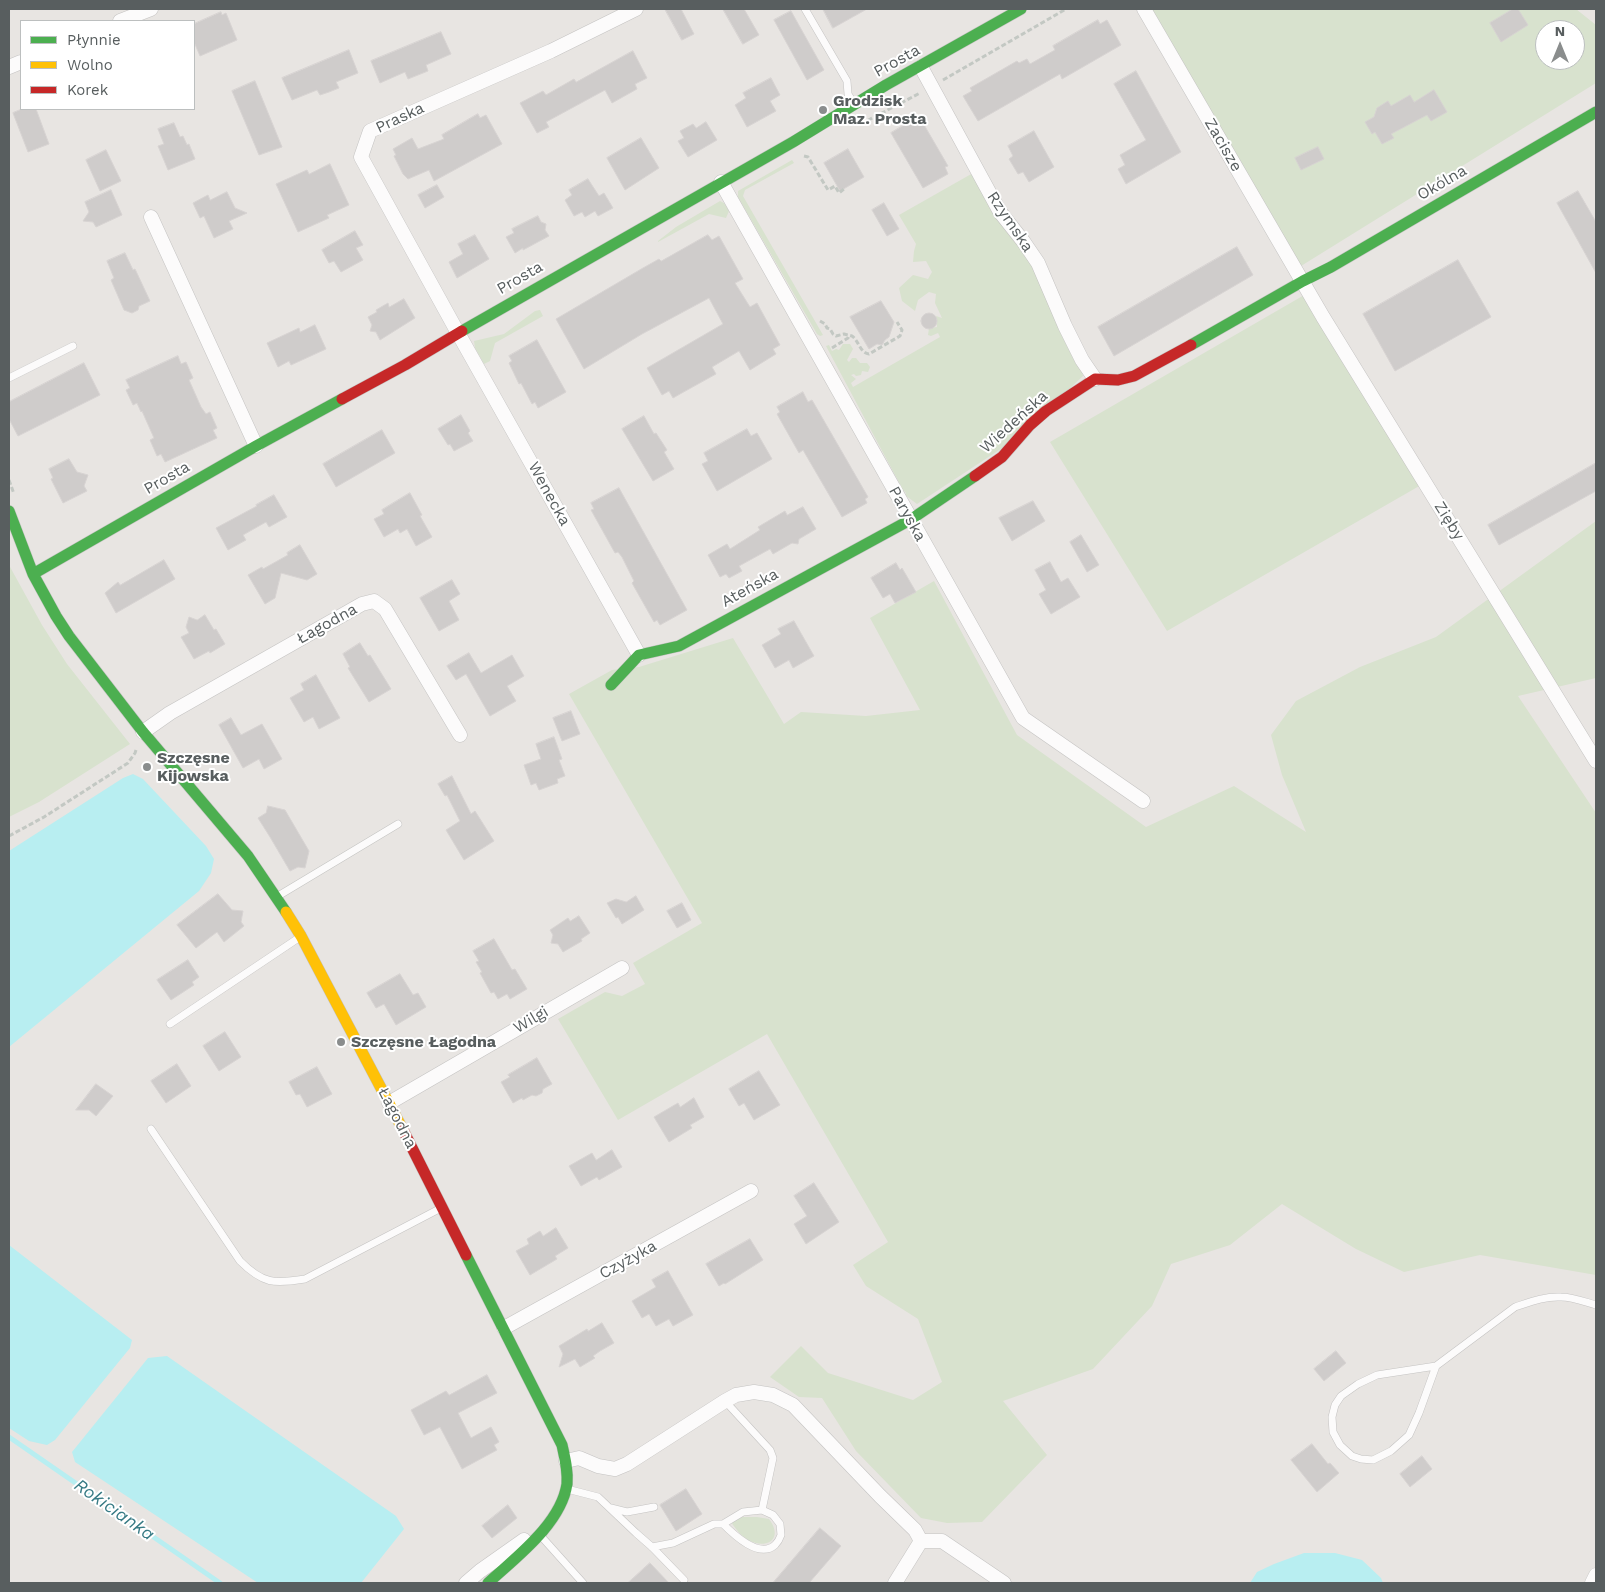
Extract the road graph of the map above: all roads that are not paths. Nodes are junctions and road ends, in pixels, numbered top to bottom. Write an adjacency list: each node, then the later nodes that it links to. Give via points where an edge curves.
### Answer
1 (151, 9): 6 (street)
2 (636, 9): 13 (street, Praska, via 551,51 370,131 361,157)
3 (805, 9): 8 (lane, via 847,81 848,94)
4 (1021, 9): 7 (street, Prosta)
5 (1144, 9): 12 (street, Zacisze)
6 (123, 20)
7 (921, 67): 8 (street, Prosta); 16 (street, Rzymska, via 1000,212 1038,263 1073,343)
8 (854, 105): 10 (street, Prosta)
9 (1596, 112): 12 (street, Okólna)
10 (721, 182): 13 (street, Prosta); 19 (street, Paryska)
11 (151, 217): 17 (street)
12 (1303, 281): 16 (street, via 1140,374 1111,381); 25 (street, Zięby, via 1322,317)
13 (458, 333): 17 (street, Prosta); 21 (street, Wenecka)
14 (73, 346): 15 (lane)
15 (9, 378)
16 (1095, 379): 19 (street, Wiedeńska, via 1046,411 1002,457)
17 (256, 446): 20 (street, Prosta)
18 (9, 511): 20 (street, Łagodna)
19 (910, 520): 21 (street, Ateńska, via 679,646); 26 (street, Paryska, via 1023,718)
20 (33, 574): 23 (street, Łagodna, via 69,636)
21 (639, 655): 22 (street)
22 (610, 685)
23 (143, 732): 24 (street, Łagodna, via 170,713 362,604 374,601 385,609); 28 (street, Łagodna, via 248,856)
24 (460, 735)
25 (1596, 761)
26 (1143, 802)
27 (398, 824): 28 (lane)
28 (277, 896): 29 (street, Łagodna)
29 (301, 936): 31 (lane); 32 (street, Łagodna)
30 (622, 968): 32 (street, Wilgi)
31 (170, 1024)
32 (389, 1103): 35 (street, Łagodna)
33 (151, 1129): 35 (lane, via 240,1261 265,1280 282,1283 305,1279)
34 (751, 1191): 37 (street, Czyżyka)
35 (442, 1208): 37 (street, Łagodna)
36 (1596, 1305): 38 (lane, via 1562,1296 1521,1305)
37 (504, 1328): 40 (street, Łagodna, via 562,1445)
38 (1436, 1366): 38 (lane, via 1409,1435 1391,1451 1373,1460 1361,1459 1340,1445 1333,1432 1332,1417 1341,1396 1376,1375)
39 (725, 1400): 40 (street, via 616,1469 578,1458); 44 (lane, via 770,1450 773,1458); 47 (street, via 754,1392 774,1395 793,1405 915,1530)
40 (566, 1460): 41 (street, Łagodna)
41 (566, 1488): 43 (lane, via 598,1497); 46 (street, Łagodna, via 556,1513)
42 (654, 1507): 43 (lane, via 627,1512)
43 (610, 1508): 48 (lane)
44 (762, 1510): 45 (lane, via 743,1512); 45 (lane, via 773,1515 780,1524 782,1535 775,1545 764,1550 740,1540)
45 (723, 1524): 48 (lane, via 714,1524 673,1543)
46 (539, 1533): 51 (street, Łagodna, via 522,1541); 52 (street, Łagodna); 53 (lane)
47 (921, 1541): 54 (street); 55 (street, via 942,1541)
48 (652, 1547): 50 (lane)
49 (1596, 1576): 56 (street)
50 (684, 1580)
51 (466, 1583)
52 (488, 1583)
53 (583, 1583)
54 (895, 1583)
55 (1004, 1583)
56 (1592, 1583)

